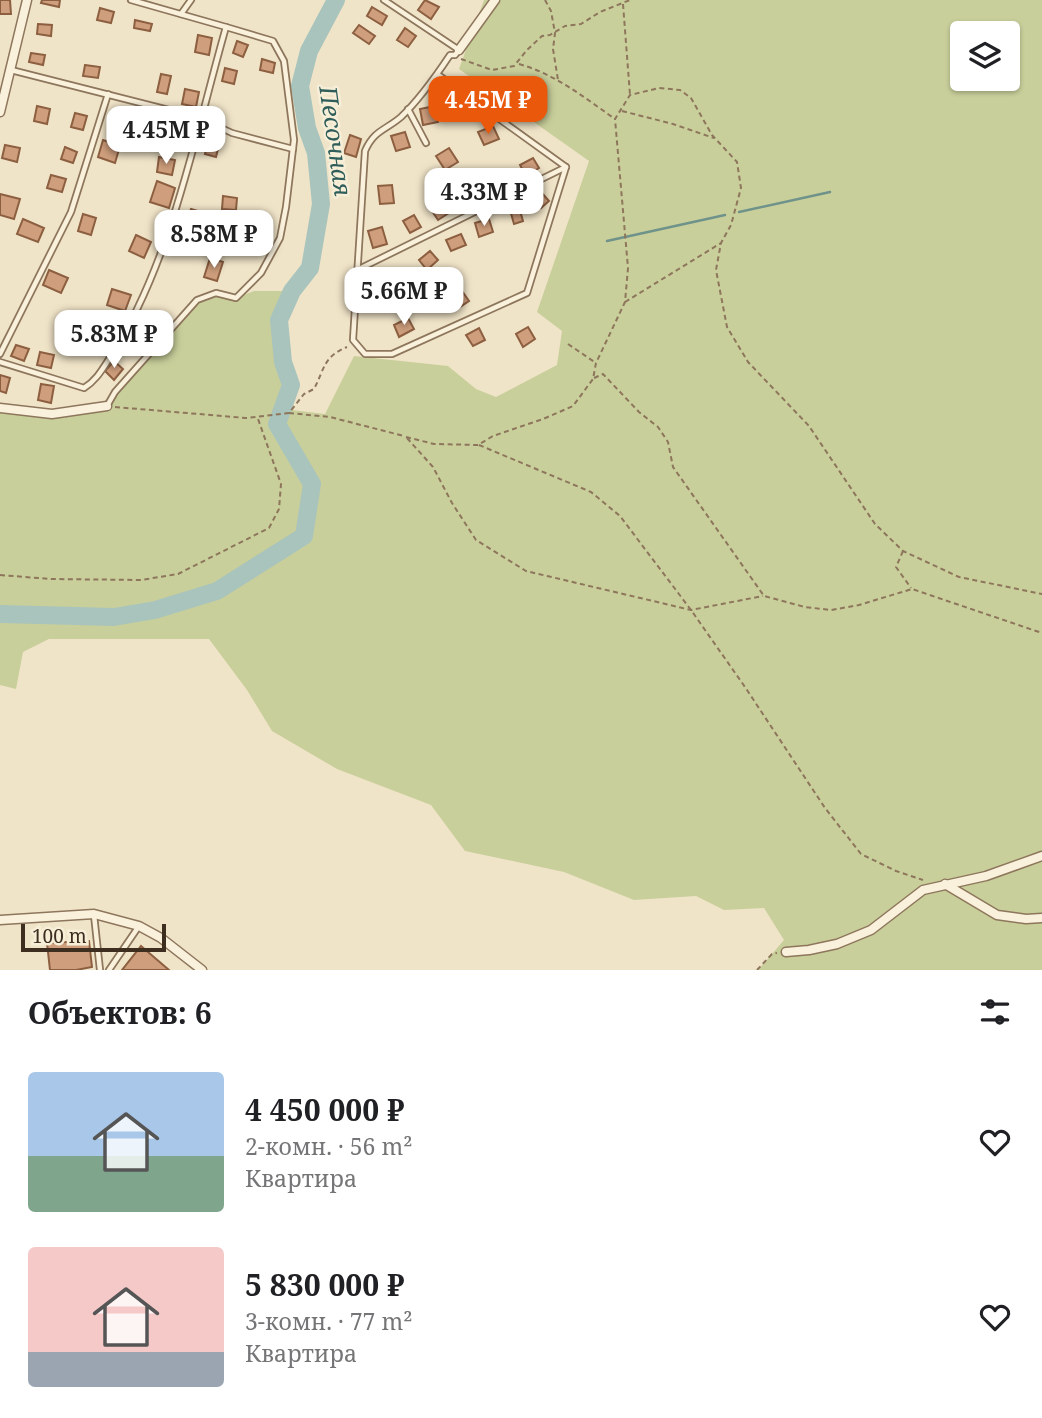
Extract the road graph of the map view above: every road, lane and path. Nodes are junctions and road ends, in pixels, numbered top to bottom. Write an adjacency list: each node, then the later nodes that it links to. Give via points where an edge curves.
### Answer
1 (27, 0): 15 (street)
2 (131, 0): 10 (lane)
3 (191, 0): 10 (lane)
4 (384, 0): 13 (lane)
5 (495, 0): 13 (street)
6 (539, 0): 8 (path)
7 (630, 0): 9 (path)
8 (545, 1): 12 (path)
9 (623, 3): 12 (path); 19 (path)
10 (181, 14): 11 (lane)
11 (226, 27): 23 (lane); 27 (lane, via 273,41 284,61)
12 (555, 33): 14 (path, via 542,36); 17 (path)
13 (457, 53): 14 (path, via 492,70); 16 (lane, via 450,55)
14 (517, 64): 17 (path)
15 (12, 70): 18 (lane); 22 (street)
16 (437, 74): 20 (lane); 28 (lane)
17 (559, 81): 24 (path)
18 (108, 94): 23 (lane); 34 (lane, via 71,212)
19 (630, 95): 21 (path); 25 (path, via 659,88 680,90 691,98)
20 (408, 108): 26 (lane); 30 (lane, via 378,132 365,151)
21 (621, 110): 24 (path); 25 (path)
22 (0, 112)
23 (200, 118): 27 (lane, via 232,133); 35 (lane, via 170,232 130,327 94,382 84,388)
24 (615, 119): 31 (path, via 628,268)
25 (717, 140): 29 (path, via 737,162 741,188)
26 (426, 143)
27 (293, 149): 38 (lane, via 280,238 261,273 236,298 216,293 197,300)
28 (566, 167): 30 (lane); 32 (lane, via 527,293 391,354 365,354)
29 (722, 243): 31 (path); 44 (path, via 716,270 727,327 748,362 809,426 875,524)
30 (356, 270): 32 (lane)
31 (625, 302): 36 (path)
32 (353, 340): 40 (path, via 330,356 314,389)
33 (568, 344): 36 (path)
34 (0, 354)
35 (0, 362)
36 (596, 363): 37 (path)
37 (593, 379): 43 (path, via 573,406); 48 (path, via 603,374 658,427 668,442 673,467)
38 (107, 406): 39 (street, via 52,414); 41 (path)
39 (0, 408)
40 (288, 413): 41 (path); 42 (path, via 330,417)
41 (257, 416): 45 (path, via 281,484 279,509 269,528 178,575 141,580)
42 (406, 437): 43 (path, via 434,444); 49 (path, via 433,467 476,540 526,571)
43 (478, 445): 49 (path, via 591,492 620,516)
44 (903, 551): 46 (path, via 896,567); 47 (path, via 959,577)
45 (0, 575)
46 (912, 589): 48 (path, via 831,610); 50 (path)
47 (1042, 594)
48 (764, 596): 49 (path)
49 (691, 610): 52 (path, via 861,854)
50 (1042, 633)
51 (1042, 856): 53 (street, via 986,876)
52 (926, 880)
53 (945, 884): 55 (street, via 997,915); 58 (street, via 923,890 871,930 838,944)
54 (94, 914): 56 (street); 57 (street); 59 (lane)
55 (1042, 918)
56 (0, 920)
57 (139, 926): 60 (lane); 61 (street)
58 (786, 952): 62 (path, via 772,954)
59 (100, 970)
60 (109, 970)
61 (202, 970)
62 (757, 970)

